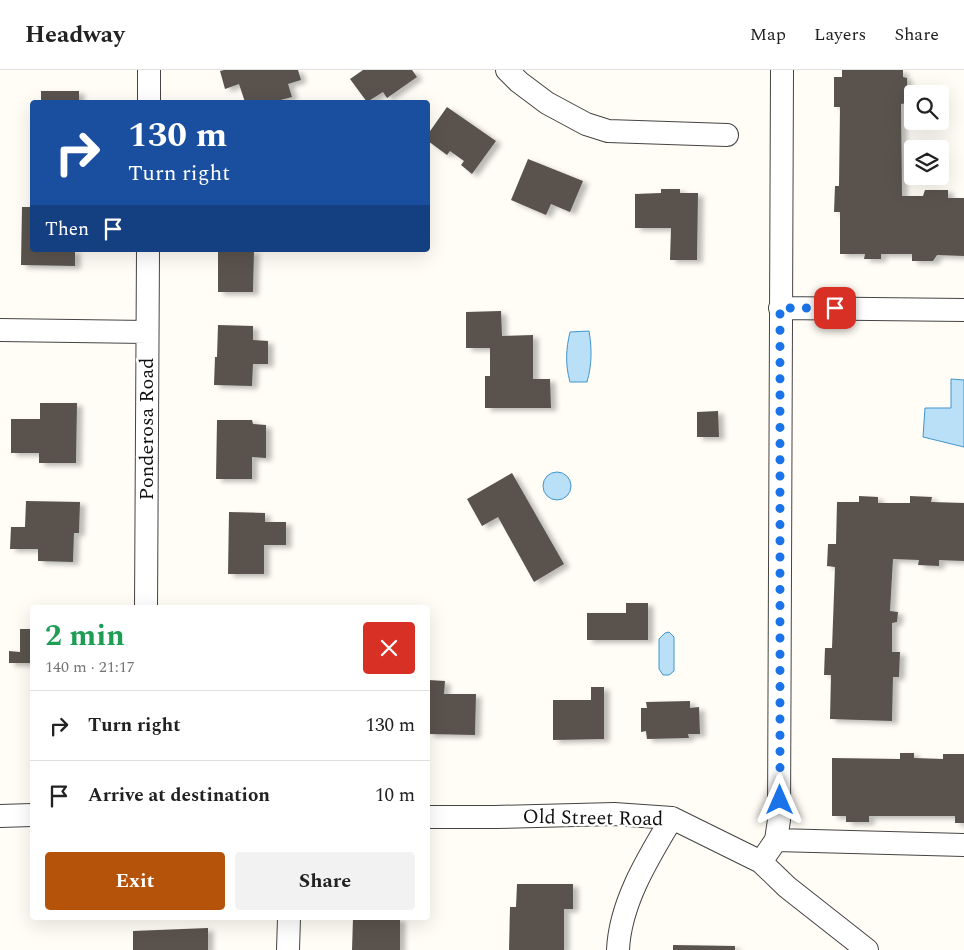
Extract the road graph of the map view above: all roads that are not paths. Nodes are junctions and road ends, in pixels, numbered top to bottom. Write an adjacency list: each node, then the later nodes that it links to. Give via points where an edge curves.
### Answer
1 (149, 70): 4 (street)
2 (507, 70): 5 (street, via 547,103 586,124 608,131)
3 (782, 70): 7 (street)
4 (149, 100)
5 (727, 135)
6 (148, 252): 10 (street, Ponderosa Road)
7 (780, 308): 8 (street); 16 (street, via 780,820)
8 (964, 310)
9 (0, 330): 10 (street)
10 (147, 332): 11 (street, Ponderosa Road)
11 (146, 605)
12 (30, 815): 13 (street)
13 (0, 816)
14 (430, 817): 15 (street, Old Street Road, via 614,814)
15 (672, 818): 18 (street, Old Street Road); 21 (street, via 639,874 618,934)
16 (776, 840): 17 (street); 18 (street)
17 (964, 846)
18 (761, 862): 22 (street, Old Street Road)
19 (289, 920): 20 (street)
20 (288, 950)
21 (618, 950)
22 (867, 950)

